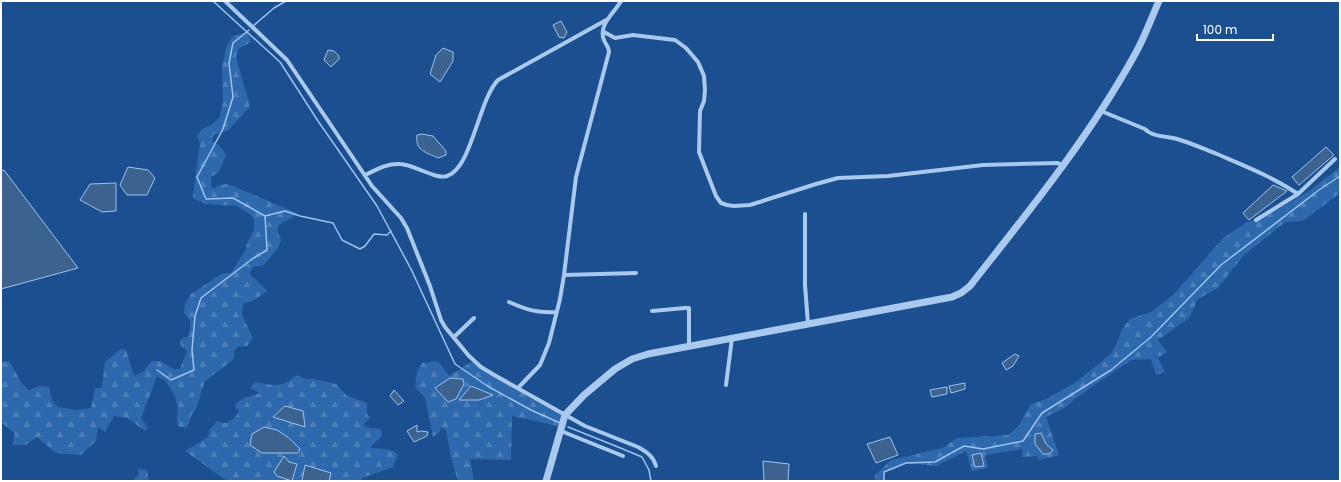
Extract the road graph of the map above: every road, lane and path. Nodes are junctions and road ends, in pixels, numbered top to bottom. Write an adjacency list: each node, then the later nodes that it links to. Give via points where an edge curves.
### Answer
1 (225, 1): 9 (street, via 290,64)
2 (621, 1): 4 (street)
3 (1159, 1): 6 (street, via 1134,55)
4 (608, 19): 5 (street); 9 (street, via 498,80 489,92 464,157 451,174 439,176 400,164 383,167)
5 (604, 32): 8 (street, via 616,38 633,35 674,40 686,48 698,62 704,76 705,90 700,111 700,152 716,196 721,203 727,205 750,205 838,178 888,176 1014,163 1058,163); 14 (street, via 603,38 609,52 576,178)
6 (1101, 111): 8 (street); 10 (street, via 1148,132 1192,144 1252,168)
7 (1335, 159): 10 (street)
8 (1064, 166): 19 (street, via 962,293)
9 (365, 175): 20 (street, via 407,228 441,320)
10 (1298, 194): 12 (street)
11 (805, 214): 19 (street)
12 (1256, 220)
13 (636, 272): 14 (street)
14 (564, 275): 17 (street)
15 (509, 302): 17 (street, via 526,310)
16 (652, 311): 22 (street, via 689,308)
17 (556, 312): 24 (street, via 544,358 535,372)
18 (474, 318): 20 (street)
19 (808, 324): 21 (street)
20 (454, 337): 24 (street, via 481,366)
21 (732, 338): 22 (street); 23 (street)
22 (689, 347): 25 (street, via 648,354 622,365 602,379)
23 (726, 385)
24 (518, 388): 25 (street)
25 (565, 415): 26 (street); 28 (street, via 592,430 638,446 654,459)
26 (561, 431): 27 (street); 29 (street)
27 (623, 456)
28 (656, 466)
29 (546, 481)

